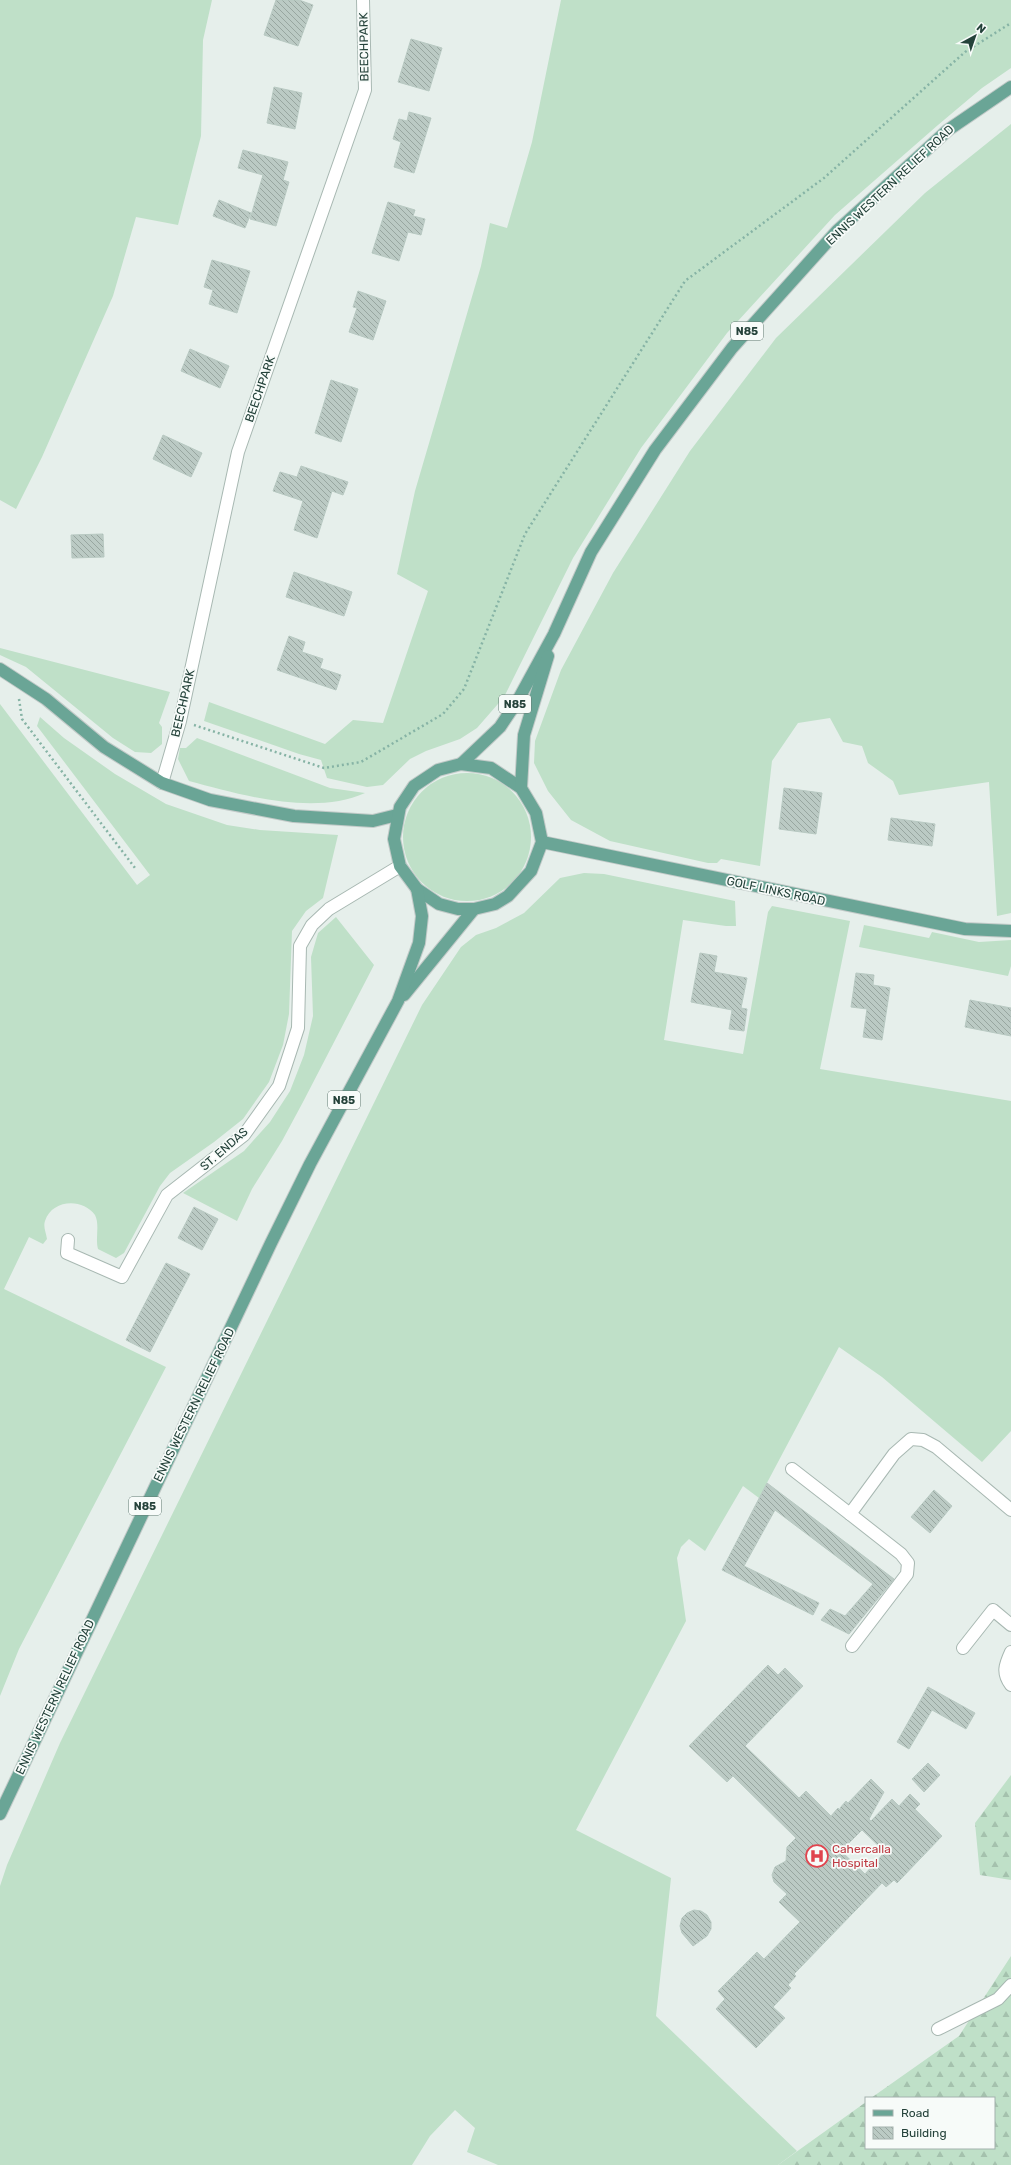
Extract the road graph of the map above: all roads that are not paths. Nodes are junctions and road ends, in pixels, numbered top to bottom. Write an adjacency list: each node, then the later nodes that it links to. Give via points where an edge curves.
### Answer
1 (363, 0): 6 (street, BEECHPARK, via 365,90 238,452 180,721)
2 (1011, 87): 3 (main road, ENNIS WESTERN RELIEF ROAD / N85, via 948,130 837,231 732,348 651,456 591,552)
3 (554, 634): 5 (main road, ENNIS WESTERN RELIEF ROAD / N85, via 518,700 500,727); 7 (main road, ENNIS WESTERN RELIEF ROAD / N85, via 524,735)
4 (0, 669): 6 (main road, via 46,699 104,747)
5 (461, 764): 7 (main road, N85, via 491,768); 8 (main road, N85, via 438,770 414,786)
6 (162, 783): 8 (main road, via 210,800 294,816 373,821)
7 (521, 788): 9 (main road, N85, via 536,814)
8 (397, 815): 10 (main road, N85, via 394,839)
9 (542, 842): 12 (main road, N85, via 531,871 508,896 495,904); 13 (main road, GOLF LINKS ROAD, via 914,920 965,929)
10 (400, 866): 11 (main road, N85); 15 (street, ST. ENDAS, via 330,909 312,925 300,946 298,1028 279,1086 244,1135 167,1196 122,1277 67,1253)
11 (417, 889): 12 (main road, N85, via 440,904 458,909); 14 (main road, ENNIS WESTERN RELIEF ROAD / N85, via 422,916 419,943)
12 (474, 909): 14 (main road, ENNIS WESTERN RELIEF ROAD / N85)
13 (1011, 931)
14 (398, 1001): 24 (main road, ENNIS WESTERN RELIEF ROAD / N85, via 271,1243)
15 (68, 1240)
16 (792, 1469): 18 (street)
17 (1011, 1510): 18 (street, via 936,1447 923,1440 911,1439 894,1454)
18 (850, 1514): 20 (street, via 902,1554 908,1563 907,1574)
19 (1011, 1625): 21 (street, via 993,1610)
20 (852, 1646)
21 (963, 1648)
22 (1011, 1652): 23 (street, via 1004,1666 1006,1678)
23 (1011, 1685)
24 (0, 1814)
25 (1011, 1985): 26 (street, via 998,1999)
26 (938, 2029)

